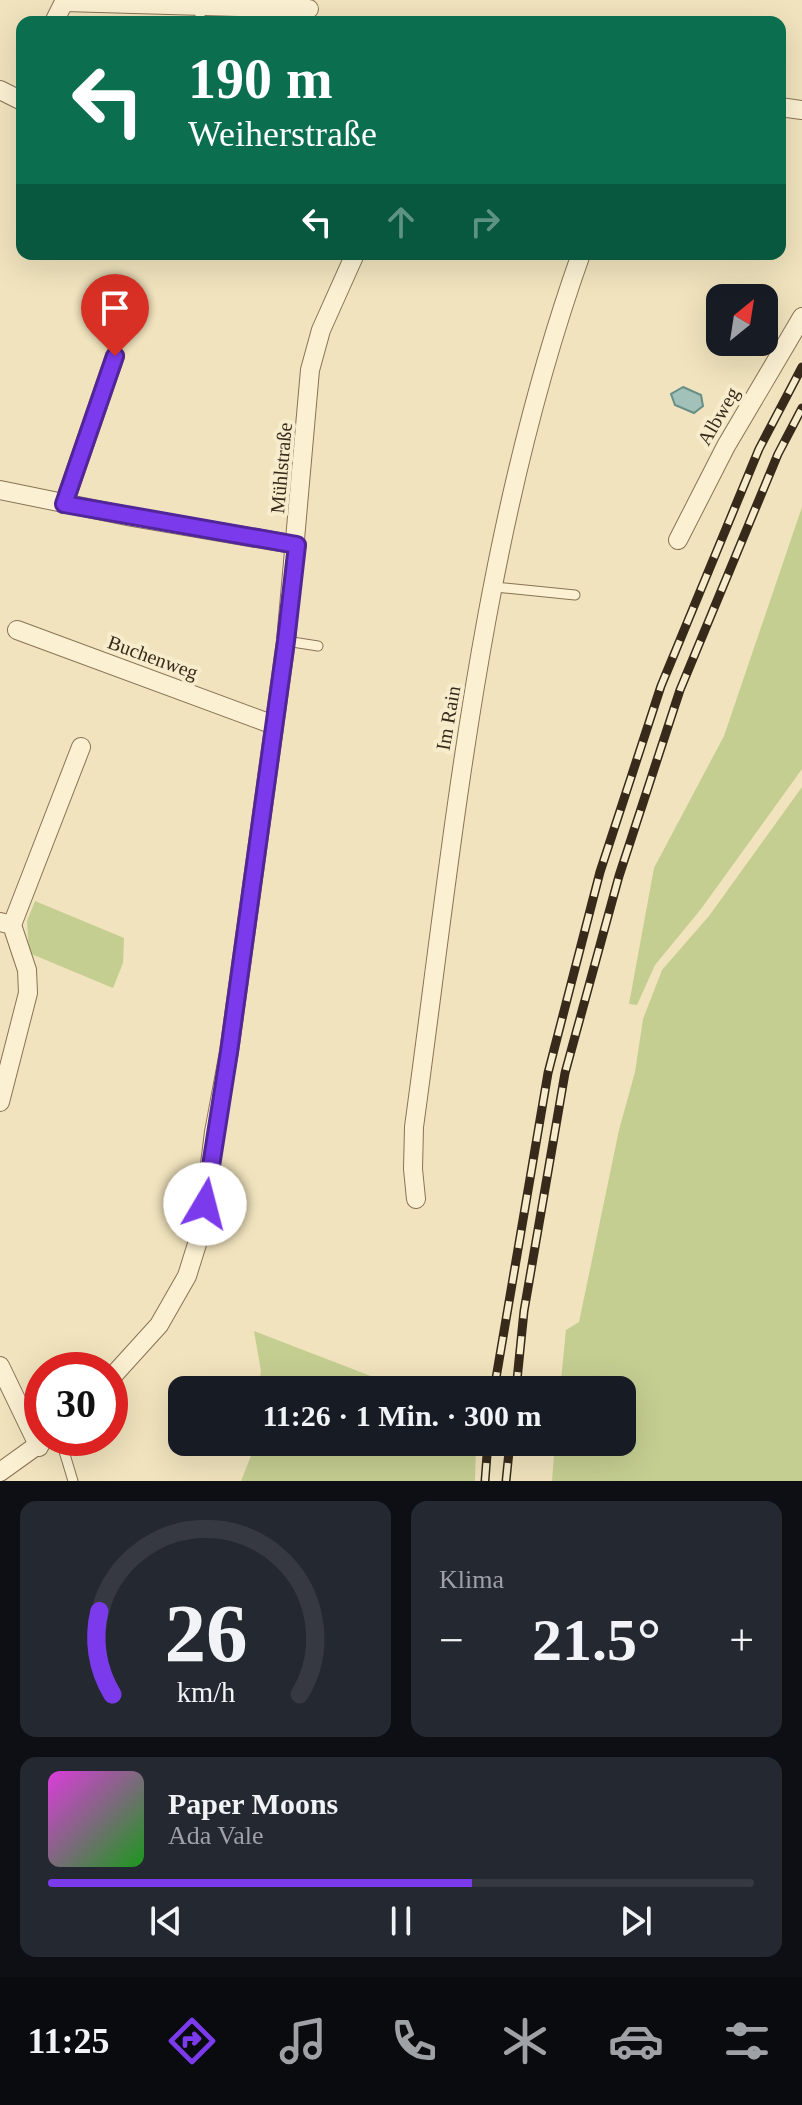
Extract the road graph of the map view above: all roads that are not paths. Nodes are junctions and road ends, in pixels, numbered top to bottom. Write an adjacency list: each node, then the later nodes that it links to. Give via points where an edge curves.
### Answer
1 (310, 10): 2 (street)
2 (200, 13): 3 (street, via 64,2)
3 (57, 16)
4 (352, 260): 11 (street, Mühlstraße, via 321,330 310,370)
5 (579, 260): 12 (street, Im Rain, via 538,396)
6 (802, 317): 10 (street, Albweg)
7 (115, 356): 9 (street)
8 (0, 490): 9 (street)
9 (64, 504): 11 (street)
10 (678, 540)
11 (297, 545): 15 (street, Mühlstraße)
12 (495, 587): 13 (lane); 21 (street, Im Rain, via 467,736 414,1127)
13 (575, 595)
14 (17, 630): 17 (street, Buchenweg)
15 (286, 641): 16 (lane); 17 (street, Mühlstraße)
16 (318, 646)
17 (274, 725): 22 (street, Mühlstraße, via 202,1228 187,1276 159,1325)
18 (81, 747): 19 (street)
19 (6, 923): 20 (street, via 27,970 28,993)
20 (0, 1102)
21 (416, 1199)
22 (128, 1359)
23 (0, 1366): 24 (street)
24 (24, 1408)
25 (24, 1455): 27 (street)
26 (65, 1456): 28 (lane)
27 (0, 1472)
28 (73, 1481)

